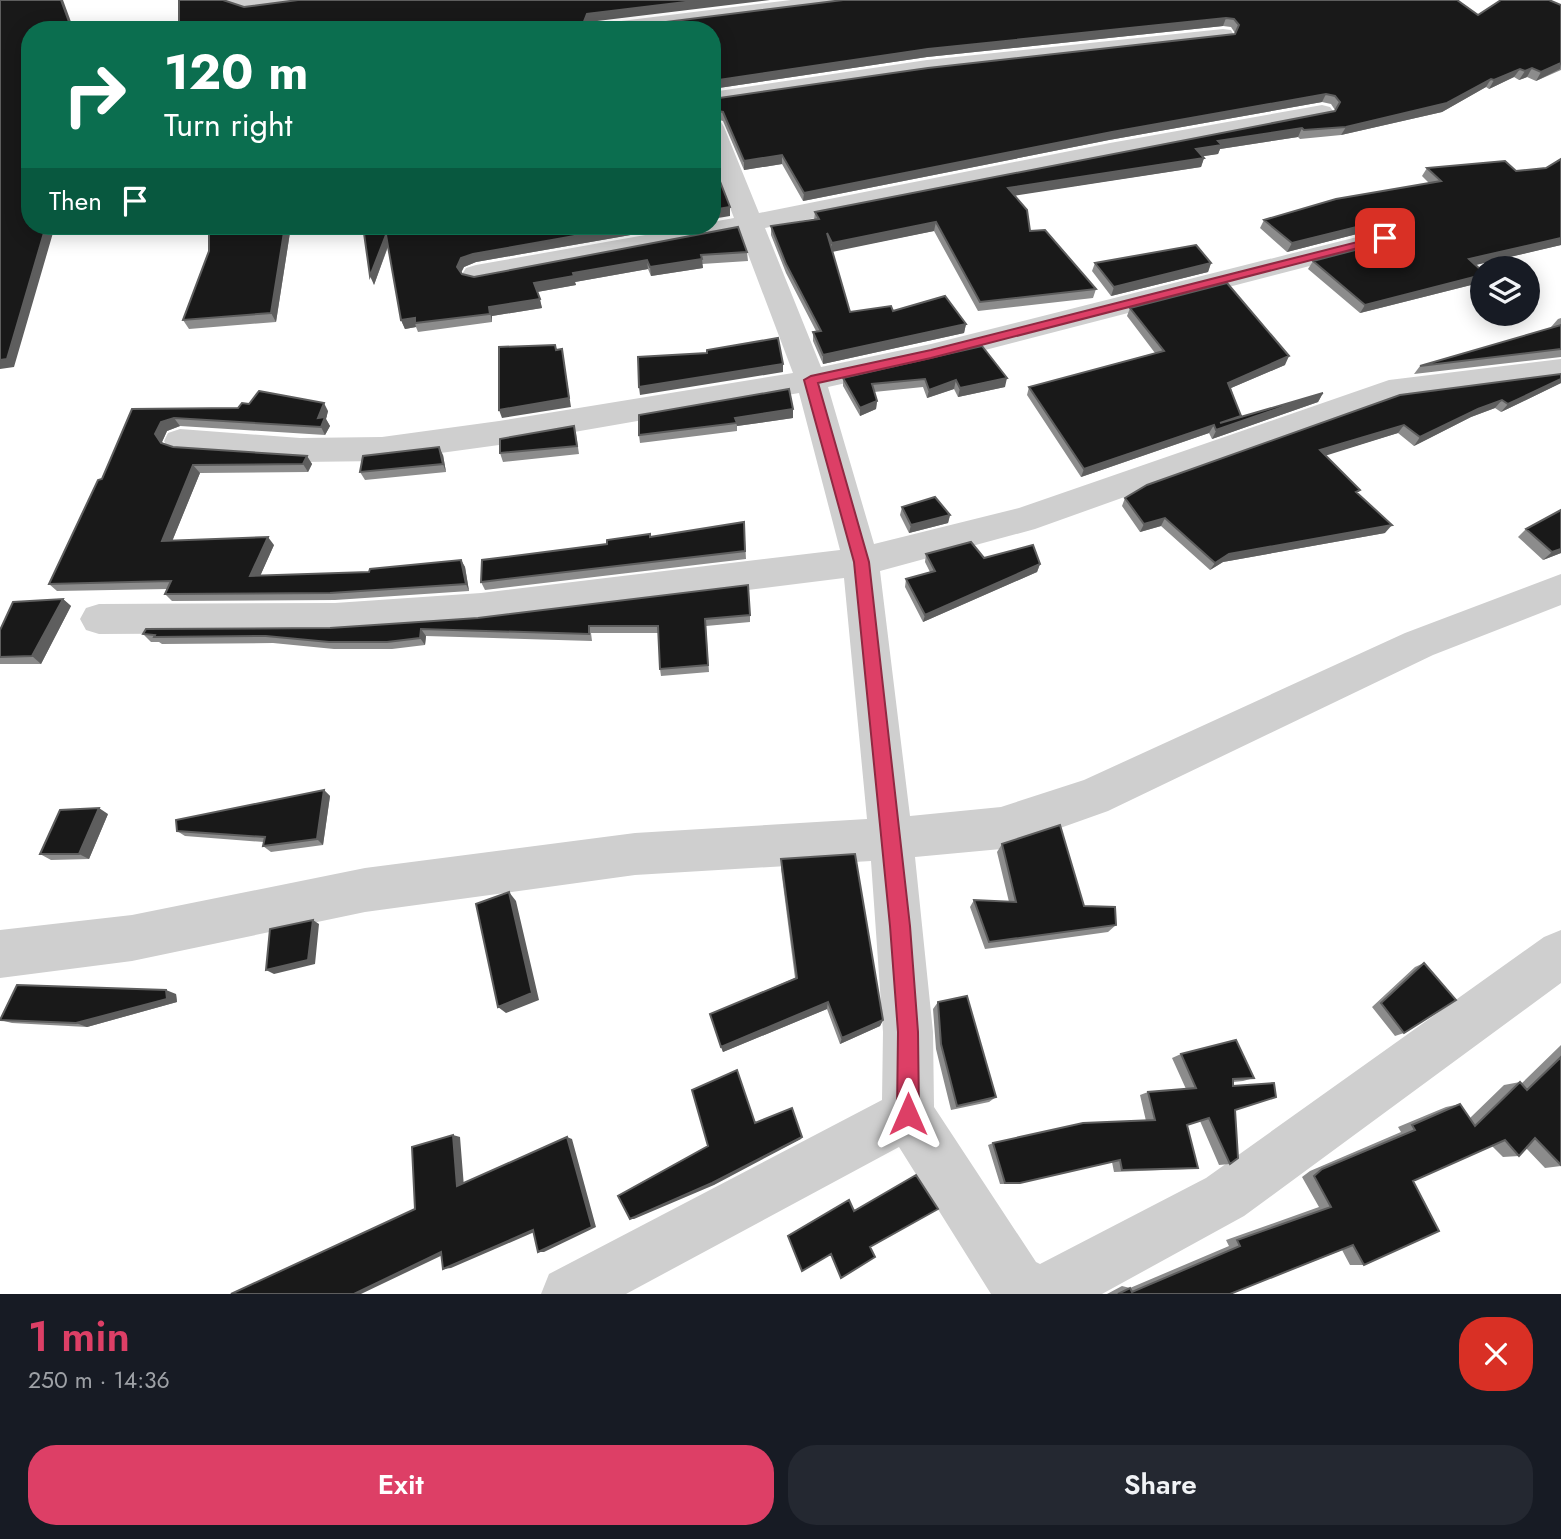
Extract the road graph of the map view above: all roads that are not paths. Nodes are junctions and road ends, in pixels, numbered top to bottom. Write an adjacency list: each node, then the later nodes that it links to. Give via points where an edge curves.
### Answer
1 (232, 0): 2 (street, via 240,6)
2 (300, 0)
3 (842, 0): 4 (street)
4 (683, 16): 5 (street)
5 (652, 21)
6 (1223, 35): 7 (street, via 927,67)
7 (721, 98)
8 (1322, 111): 10 (street, via 1171,136)
9 (721, 151): 10 (street)
10 (749, 225): 11 (street); 16 (street)
11 (721, 230)
12 (693, 235): 14 (street)
13 (1385, 238): 16 (street, via 931,354)
14 (476, 274)
15 (1561, 369): 18 (street, via 1389,391 1023,520)
16 (811, 380): 17 (street, via 382,449 300,450); 18 (street)
17 (180, 441)
18 (861, 562): 20 (street, via 481,608 335,618); 21 (street)
19 (1561, 589): 21 (street, via 1419,644 1093,797 1001,828)
20 (99, 619)
21 (890, 839): 22 (street, via 635,854 365,890 132,938); 24 (street, via 908,1032)
22 (0, 954)
23 (1561, 954): 24 (street, via 1225,1197 1066,1283 1038,1293 1016,1282)
24 (908, 1114): 25 (street)
25 (569, 1294)

